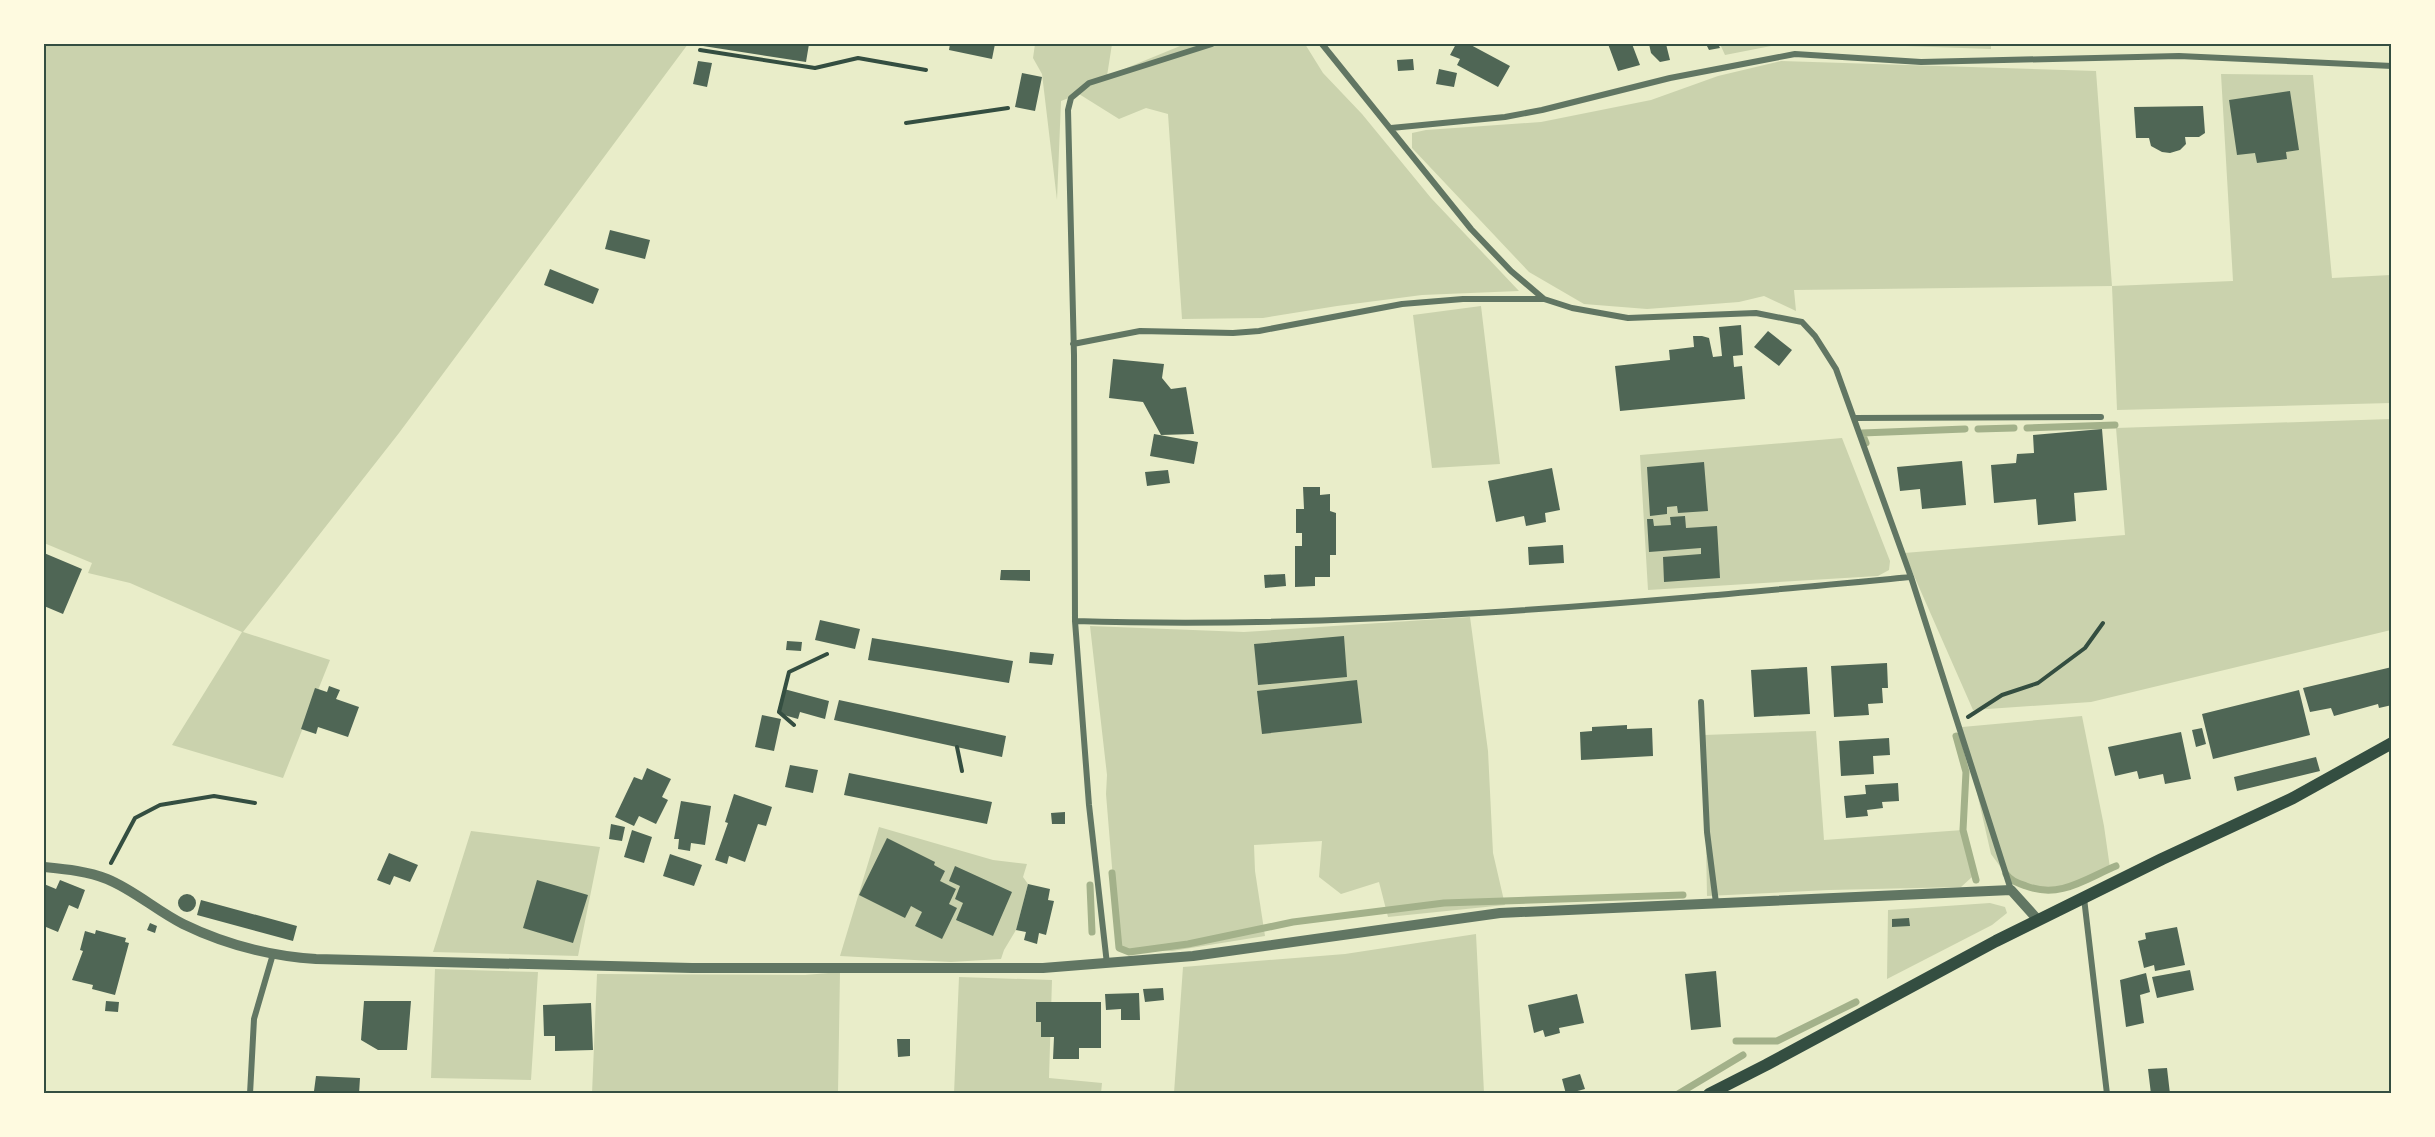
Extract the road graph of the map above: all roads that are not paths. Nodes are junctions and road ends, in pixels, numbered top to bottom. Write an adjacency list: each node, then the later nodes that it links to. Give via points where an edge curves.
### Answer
1 (1212, 44): 6 (street, via 1089,83 1071,98 1068,110)
2 (1322, 44): 4 (street)
3 (2391, 66): 4 (street, via 2179,56 1921,62 1794,54 1514,115)
4 (1391, 128): 5 (street, via 1471,228)
5 (1544, 299): 6 (street, via 1402,304 1259,331 1140,331); 8 (street, via 1628,318 1756,313 1802,322 1832,360)
6 (1073, 344): 10 (street)
7 (2101, 417): 8 (street)
8 (1854, 418): 9 (street)
9 (1911, 576): 10 (street, via 1483,612 1239,622); 14 (street)
10 (1075, 621): 19 (street, via 1089,805)
11 (1701, 702): 16 (street, via 1707,832)
12 (2391, 743): 15 (main road, via 2293,798)
13 (44, 867): 18 (street, via 93,874 119,885 183,924 220,940)
14 (2011, 890): 16 (street); 17 (street)
15 (2084, 898): 17 (main road); 22 (street)
16 (1716, 903): 19 (street, via 1500,913 1193,956)
17 (2038, 920): 21 (main road)
18 (273, 954): 19 (street, via 316,959 704,968 1042,968); 20 (street, via 254,1019)
19 (1107, 964)
20 (250, 1094)
21 (1709, 1094)
22 (2107, 1094)

